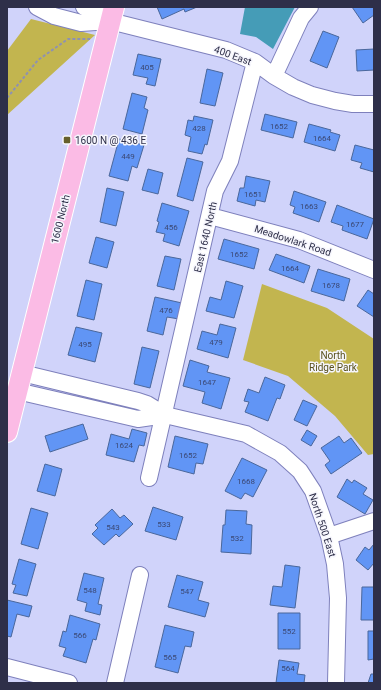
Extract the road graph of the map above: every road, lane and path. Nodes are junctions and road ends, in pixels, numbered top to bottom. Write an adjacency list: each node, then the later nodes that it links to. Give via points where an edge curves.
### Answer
1 (37, 7): 4 (street, 400 East, via 54,16 80,23)
2 (84, 7): 4 (street, 400 East)
3 (310, 7): 7 (street, via 301,18)
4 (112, 14): 6 (street, 400 East, via 226,50); 12 (main road, 1600 North)
5 (90, 39): 8 (path, via 68,39 38,60)
6 (255, 62): 7 (street, 400 East); 10 (street, East 1640 North, via 230,161 216,191)
7 (274, 76): 9 (street, 400 East, via 312,95 353,104)
8 (7, 98)
9 (374, 104)
10 (210, 216): 11 (street, Meadowlark Road, via 299,240); 13 (street, East 1640 North)
11 (374, 270)
12 (20, 382): 13 (street, North 500 East, via 138,401); 14 (main road, 1600 North)
13 (164, 415): 15 (street, East 1640 North); 17 (street, North 500 East, via 246,434 280,453 300,471 314,491)
14 (7, 432)
15 (149, 478)
16 (374, 521): 17 (street)
17 (329, 536): 22 (street, North 500 East, via 338,598)
18 (140, 575): 21 (street)
19 (7, 668): 20 (street)
20 (69, 683)
21 (115, 683)
22 (336, 683)

